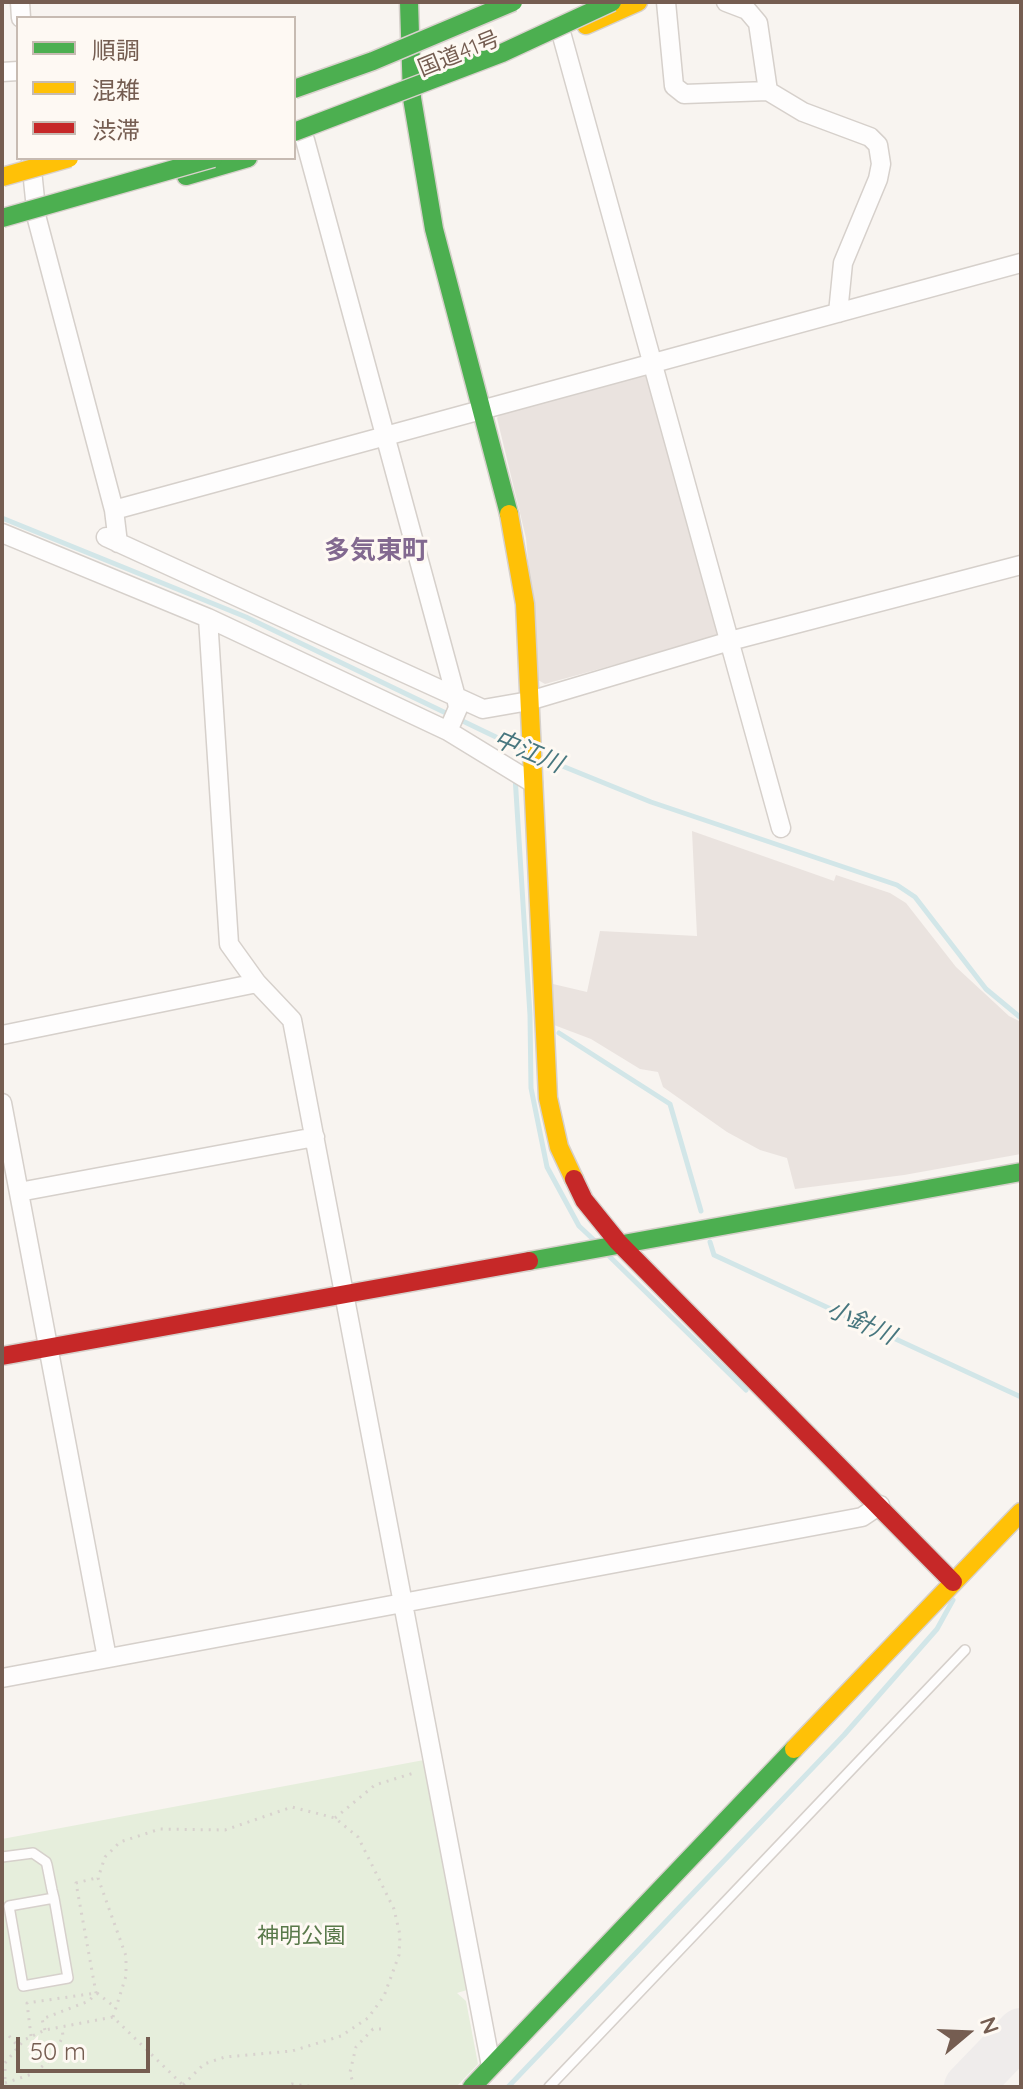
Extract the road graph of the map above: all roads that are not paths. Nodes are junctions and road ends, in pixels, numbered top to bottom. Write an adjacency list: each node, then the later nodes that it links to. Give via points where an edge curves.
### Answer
1 (409, 2): 8 (main road)
2 (474, 2): 8 (main road, 国道41号)
3 (513, 2): 12 (main road, bridge)
4 (612, 2): 16 (main road, bridge)
5 (638, 2): 9 (main road, 国道41号)
6 (666, 2): 13 (street, via 674,86 684,94)
7 (726, 2): 13 (street, via 747,10 758,23)
8 (411, 30): 11 (main road, 国道41号); 14 (main road)
9 (562, 36): 14 (main road, 国道41号); 31 (street)
10 (450, 52): 15 (main road)
11 (296, 77)
12 (296, 88)
13 (768, 91): 30 (street, via 878,145 878,179 843,263)
14 (412, 98): 16 (main road, 国道41号); 32 (main road, via 434,229)
15 (296, 111)
16 (298, 138): 33 (street)
17 (24, 160): 23 (main road)
18 (31, 160): 27 (street)
19 (62, 160): 24 (main road, bridge)
20 (147, 160): 25 (main road)
21 (206, 160): 26 (main road, bridge)
22 (241, 160): 27 (main road)
23 (2, 166)
24 (2, 177)
25 (2, 201)
26 (2, 218)
27 (37, 219): 28 (main road); 34 (street)
28 (2, 228)
29 (1021, 263): 30 (street)
30 (838, 313): 31 (street)
31 (655, 362): 32 (street); 38 (street)
32 (482, 410): 33 (street); 39 (main road, via 517,544)
33 (385, 437): 34 (street); 40 (street)
34 (114, 510): 40 (street, via 112,540)
35 (2, 533): 37 (street)
36 (1021, 565): 38 (street)
37 (208, 618): 41 (street); 44 (street, via 229,944)
38 (730, 641): 39 (street); 43 (street)
39 (529, 701): 40 (street, via 483,709); 42 (main road)
40 (457, 702): 41 (street)
41 (448, 731): 42 (street)
42 (533, 779): 50 (main road, via 548,1098 559,1147 584,1200)
43 (781, 828)
44 (257, 983): 45 (street); 47 (street, via 292,1020)
45 (2, 1035)
46 (2, 1103): 49 (street)
47 (315, 1137): 49 (street); 51 (street)
48 (1021, 1172): 50 (main road)
49 (19, 1192): 52 (street)
50 (615, 1242): 51 (main road); 54 (main road)
51 (344, 1293): 52 (main road); 57 (street)
52 (47, 1347): 53 (main road); 59 (street)
53 (2, 1356)
54 (880, 1505): 56 (main road); 57 (street, via 862,1517)
55 (1021, 1512): 56 (main road)
56 (953, 1582): 63 (main road)
57 (403, 1602): 59 (street); 63 (street)
58 (965, 1650): 65 (lane)
59 (107, 1658): 60 (street)
60 (2, 1678)
61 (2, 1857): 62 (lane, via 28,1852 44,1858)
62 (54, 1898): 62 (lane, via 9,1906 23,1986 68,1978)
63 (491, 2066): 64 (main road)
64 (472, 2087)
65 (549, 2087)

